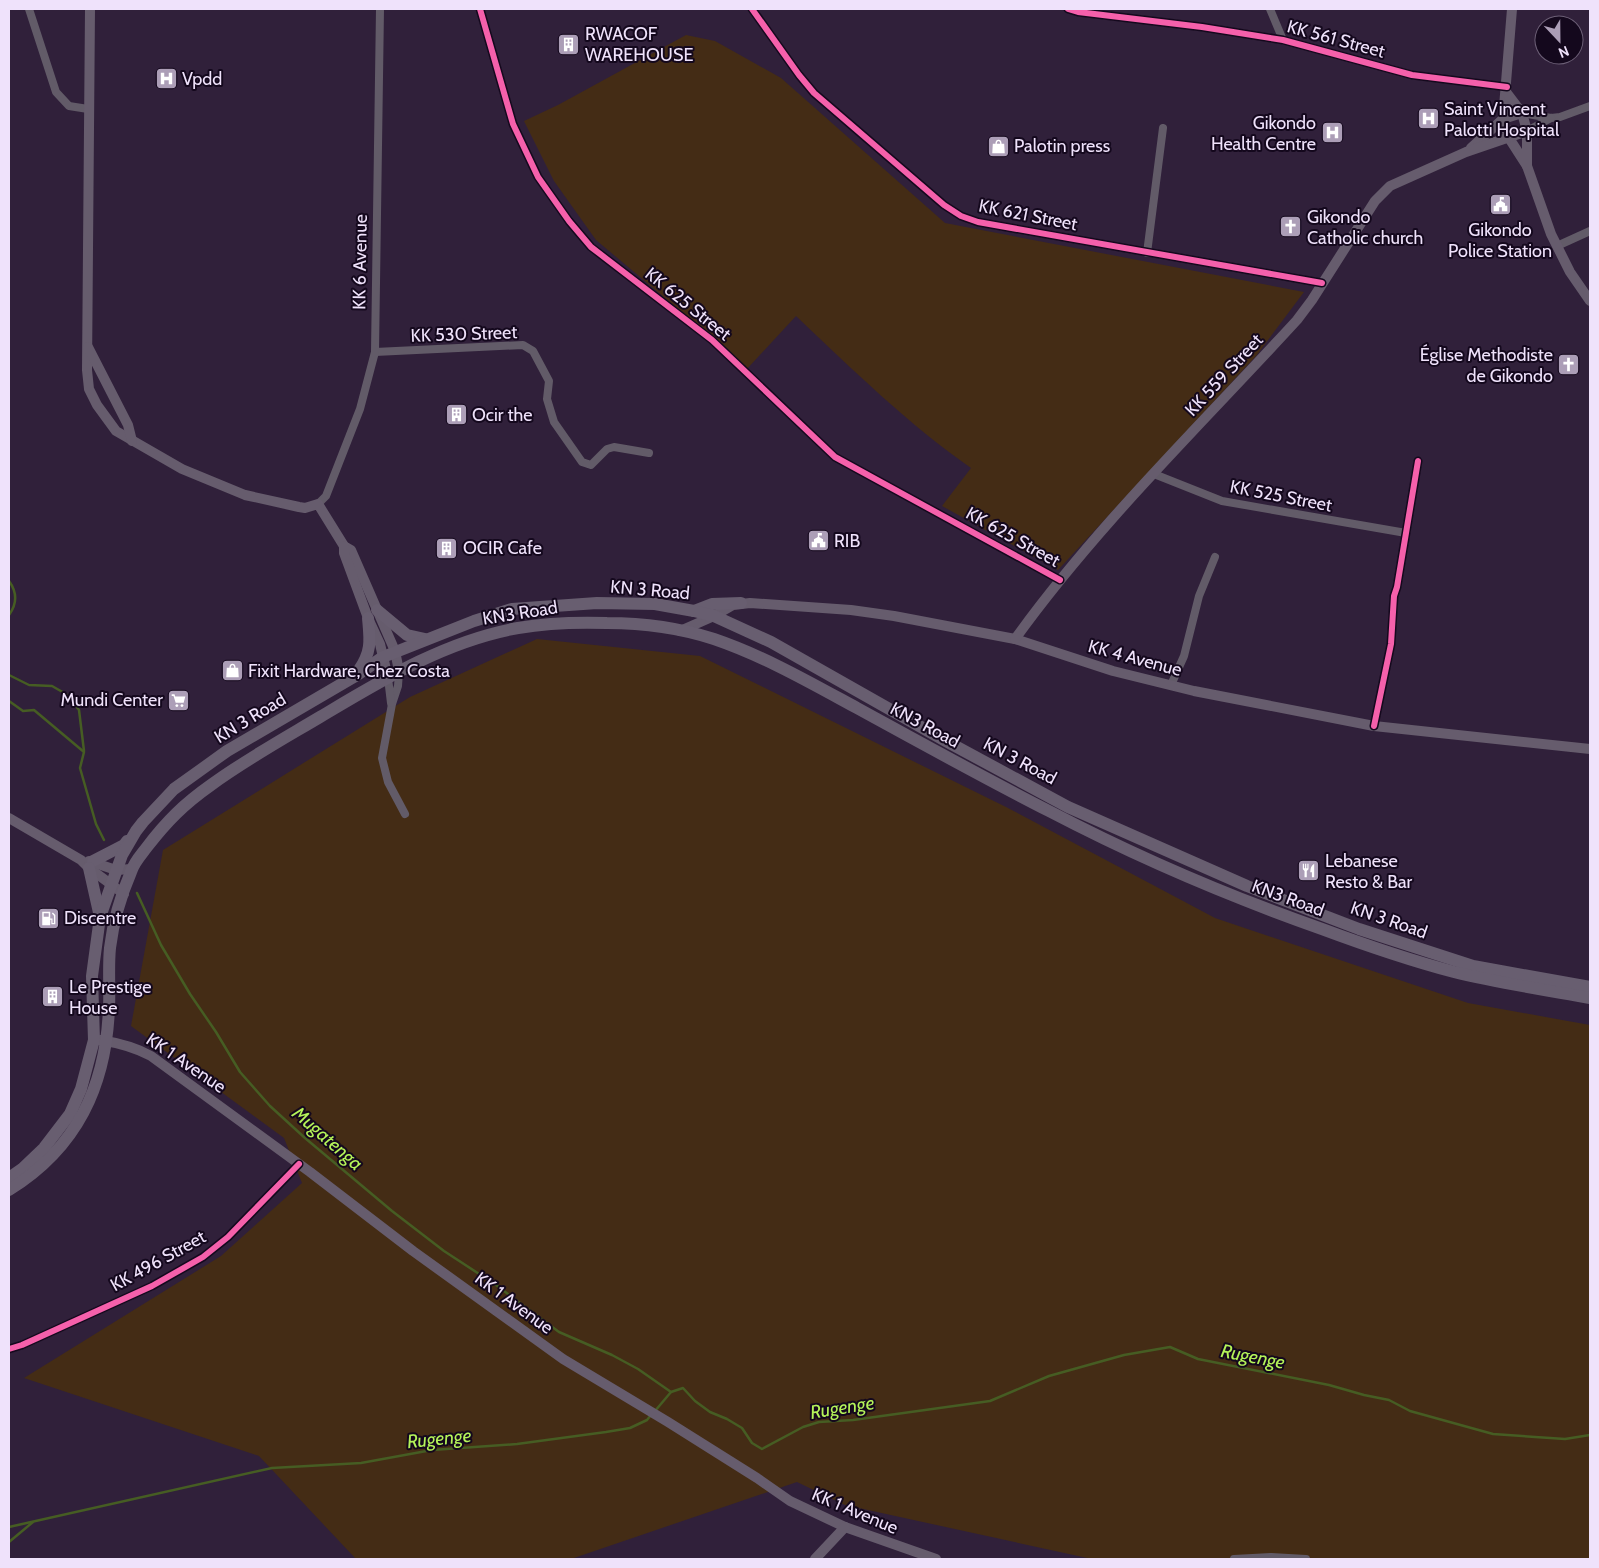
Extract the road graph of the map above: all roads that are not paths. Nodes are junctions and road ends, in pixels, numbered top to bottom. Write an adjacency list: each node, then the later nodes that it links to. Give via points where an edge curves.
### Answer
1 (29, 9): 12 (street, via 56,92 69,106)
2 (90, 9): 12 (main road)
3 (380, 9): 27 (street, KK 6 Avenue)
4 (480, 9): 35 (street, KK 625 Street, via 513,124 538,177 591,247 712,340 835,456)
5 (752, 9): 23 (street, KK 621 Street, via 814,93 961,216 978,222)
6 (1068, 9): 9 (street, KK 561 Street)
7 (1270, 9): 9 (street)
8 (1512, 9): 10 (main road)
9 (1283, 40): 10 (street, KK 561 Street, via 1412,75)
10 (1507, 89): 13 (main road); 15 (main road)
11 (1590, 106): 14 (street)
12 (88, 109): 26 (main road)
13 (1522, 113): 14 (street); 15 (main road, KK 559 Street); 17 (main road)
14 (1551, 118): 17 (street)
15 (1503, 119): 18 (main road); 19 (main road, KK 559 Street)
16 (1163, 128): 23 (street)
17 (1527, 131): 18 (main road, KK 559 Street); 20 (main road)
18 (1509, 138): 19 (main road, KK 559 Street); 20 (main road)
19 (1466, 152): 24 (main road, KK 559 Street, via 1390,186 1375,201)
20 (1527, 166): 22 (main road)
21 (1590, 231): 22 (street)
22 (1556, 246): 25 (main road)
23 (1147, 253): 24 (street, KK 621 Street)
24 (1322, 283): 31 (main road, KK 559 Street, via 1297,320)
25 (1590, 301)
26 (86, 344): 28 (main road, via 128,425); 28 (main road, via 89,389 96,405 116,431)
27 (375, 352): 29 (street, KK 530 Street, via 523,345 533,351 550,381 547,399 554,422 582,462 591,465 607,449); 32 (street, KK 6 Avenue, via 360,409 326,496)
28 (132, 441): 32 (main road, via 182,469 245,495 305,508)
29 (650, 452)
30 (1418, 461): 33 (street)
31 (1154, 474): 33 (street, KK 525 Street, via 1222,501); 35 (main road, KK 559 Street)
32 (318, 504): 38 (main road, via 344,546 351,550)
33 (1406, 533): 50 (street)
34 (1215, 557): 48 (street, via 1199,596 1184,656)
35 (1060, 580): 43 (main road, KK 559 Street)
36 (737, 604): 37 (highway, via 712,604); 39 (main road); 40 (highway, via 732,617); 43 (main road, KK 4 Avenue, via 851,610)
37 (694, 611): 39 (highway, KN 3 Road); 42 (highway, KN 3 Road, via 655,604 531,607 512,609)
38 (372, 614): 42 (highway, via 407,635); 44 (main road); 45 (main road); 47 (highway, via 367,657)
39 (714, 616): 40 (highway, KN 3 Road); 41 (main road)
40 (735, 625): 62 (highway, KN 3 Road, via 1068,807)
41 (679, 631): 46 (highway, KN3 Road, via 634,623 586,622 514,628 429,656); 62 (highway, KN3 Road, via 713,639 816,685 1050,812 1175,871 1245,902)
42 (426, 639): 44 (highway, KN 3 Road)
43 (1014, 639): 48 (main road, KK 4 Avenue, via 1113,671)
44 (396, 652): 45 (highway, KN 3 Road); 46 (main road)
45 (384, 657): 46 (main road); 47 (highway, KN 3 Road)
46 (394, 674): 49 (street); 49 (street, via 398,686); 51 (highway, KN3 Road)
47 (357, 675): 55 (highway, KN 3 Road, via 227,751 174,789)
48 (1171, 685): 50 (main road, KK 4 Avenue)
49 (392, 704): 53 (street, via 382,758 388,782)
50 (1374, 726): 52 (main road, KK 4 Avenue)
51 (275, 744): 57 (highway, KN 3 Road, via 186,803 158,833)
52 (1590, 749)
53 (405, 814)
54 (9, 818): 56 (main road)
55 (136, 831): 56 (highway, via 124,845); 58 (highway, KN 3 Road)
56 (87, 863): 58 (main road); 59 (main road); 61 (highway)
57 (132, 869): 58 (main road); 60 (highway, KN 3 Road)
58 (116, 870): 59 (highway, KN 3 Road)
59 (111, 884): 60 (main road); 61 (highway, KN 3 Road)
60 (124, 894): 65 (highway, KN 3 Road, via 110,946 109,1006)
61 (100, 917): 65 (highway, KN 3 Road, via 92,976)
62 (1358, 935): 63 (highway, KN 3 Road, via 1474,966); 64 (highway, KN3 Road, via 1457,972)
63 (1590, 987)
64 (1590, 998)
65 (100, 1040): 66 (main road, KK 1 Avenue, via 138,1048 151,1056); 67 (highway, KN 3 Road, via 70,1114 44,1148); 68 (highway, KN 3 Road, via 101,1071 78,1125 31,1177)
66 (300, 1164): 69 (street, KK 496 Street, via 228,1237 203,1257 152,1286); 70 (main road, KK 1 Avenue, via 413,1251 563,1359 790,1501)
67 (9, 1178)
68 (9, 1190)
69 (9, 1349)
70 (845, 1527): 71 (main road); 72 (main road, KK 1 Avenue)
71 (815, 1559)
72 (936, 1559)
73 (1234, 1559): 74 (street)
74 (1306, 1559)

